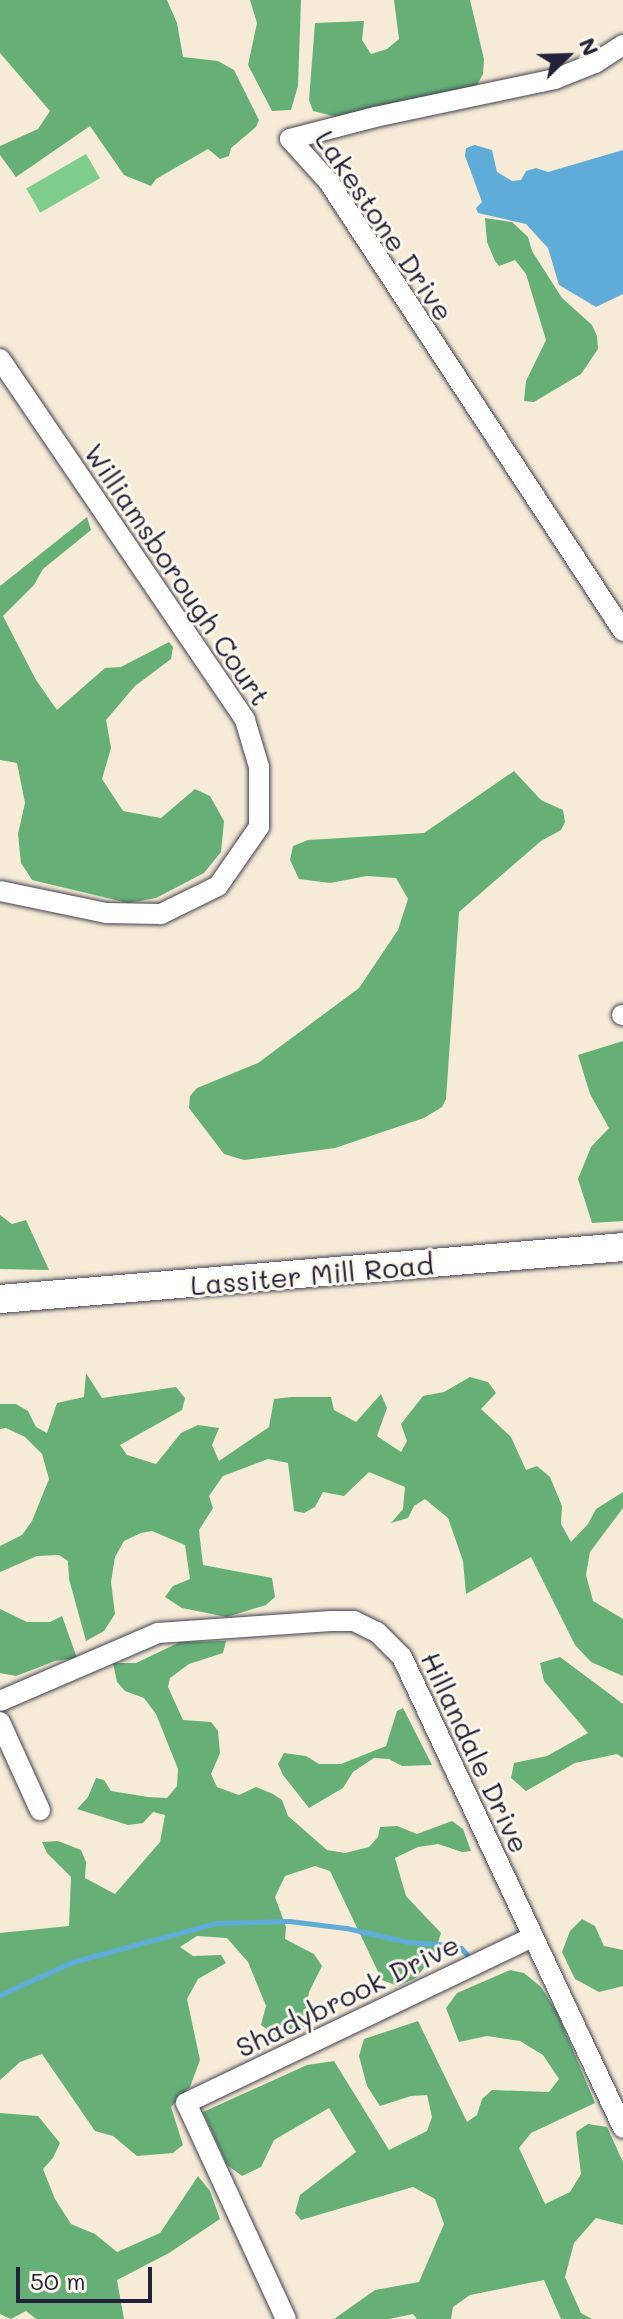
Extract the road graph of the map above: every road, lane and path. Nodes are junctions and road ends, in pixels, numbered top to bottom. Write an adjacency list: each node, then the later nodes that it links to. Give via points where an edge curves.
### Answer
1 (623, 45): 3 (street, Lakestone Drive, via 555,79 290,139 328,181)
2 (0, 359): 4 (street, Williamsborough Court, via 245,720 259,767 259,827 218,886 161,914 106,913)
3 (623, 631)
4 (0, 891)
5 (623, 1247): 6 (main road, Lassiter Mill Road)
6 (0, 1299)
7 (0, 1701): 10 (street, Hillandale Drive, via 158,1633 354,1621 377,1632 402,1657)
8 (0, 1722): 9 (street)
9 (40, 1810)
10 (532, 1937): 11 (street, Hillandale Drive); 12 (street, Shadybrook Drive, via 186,2103)
11 (623, 2128)
12 (286, 2319)

